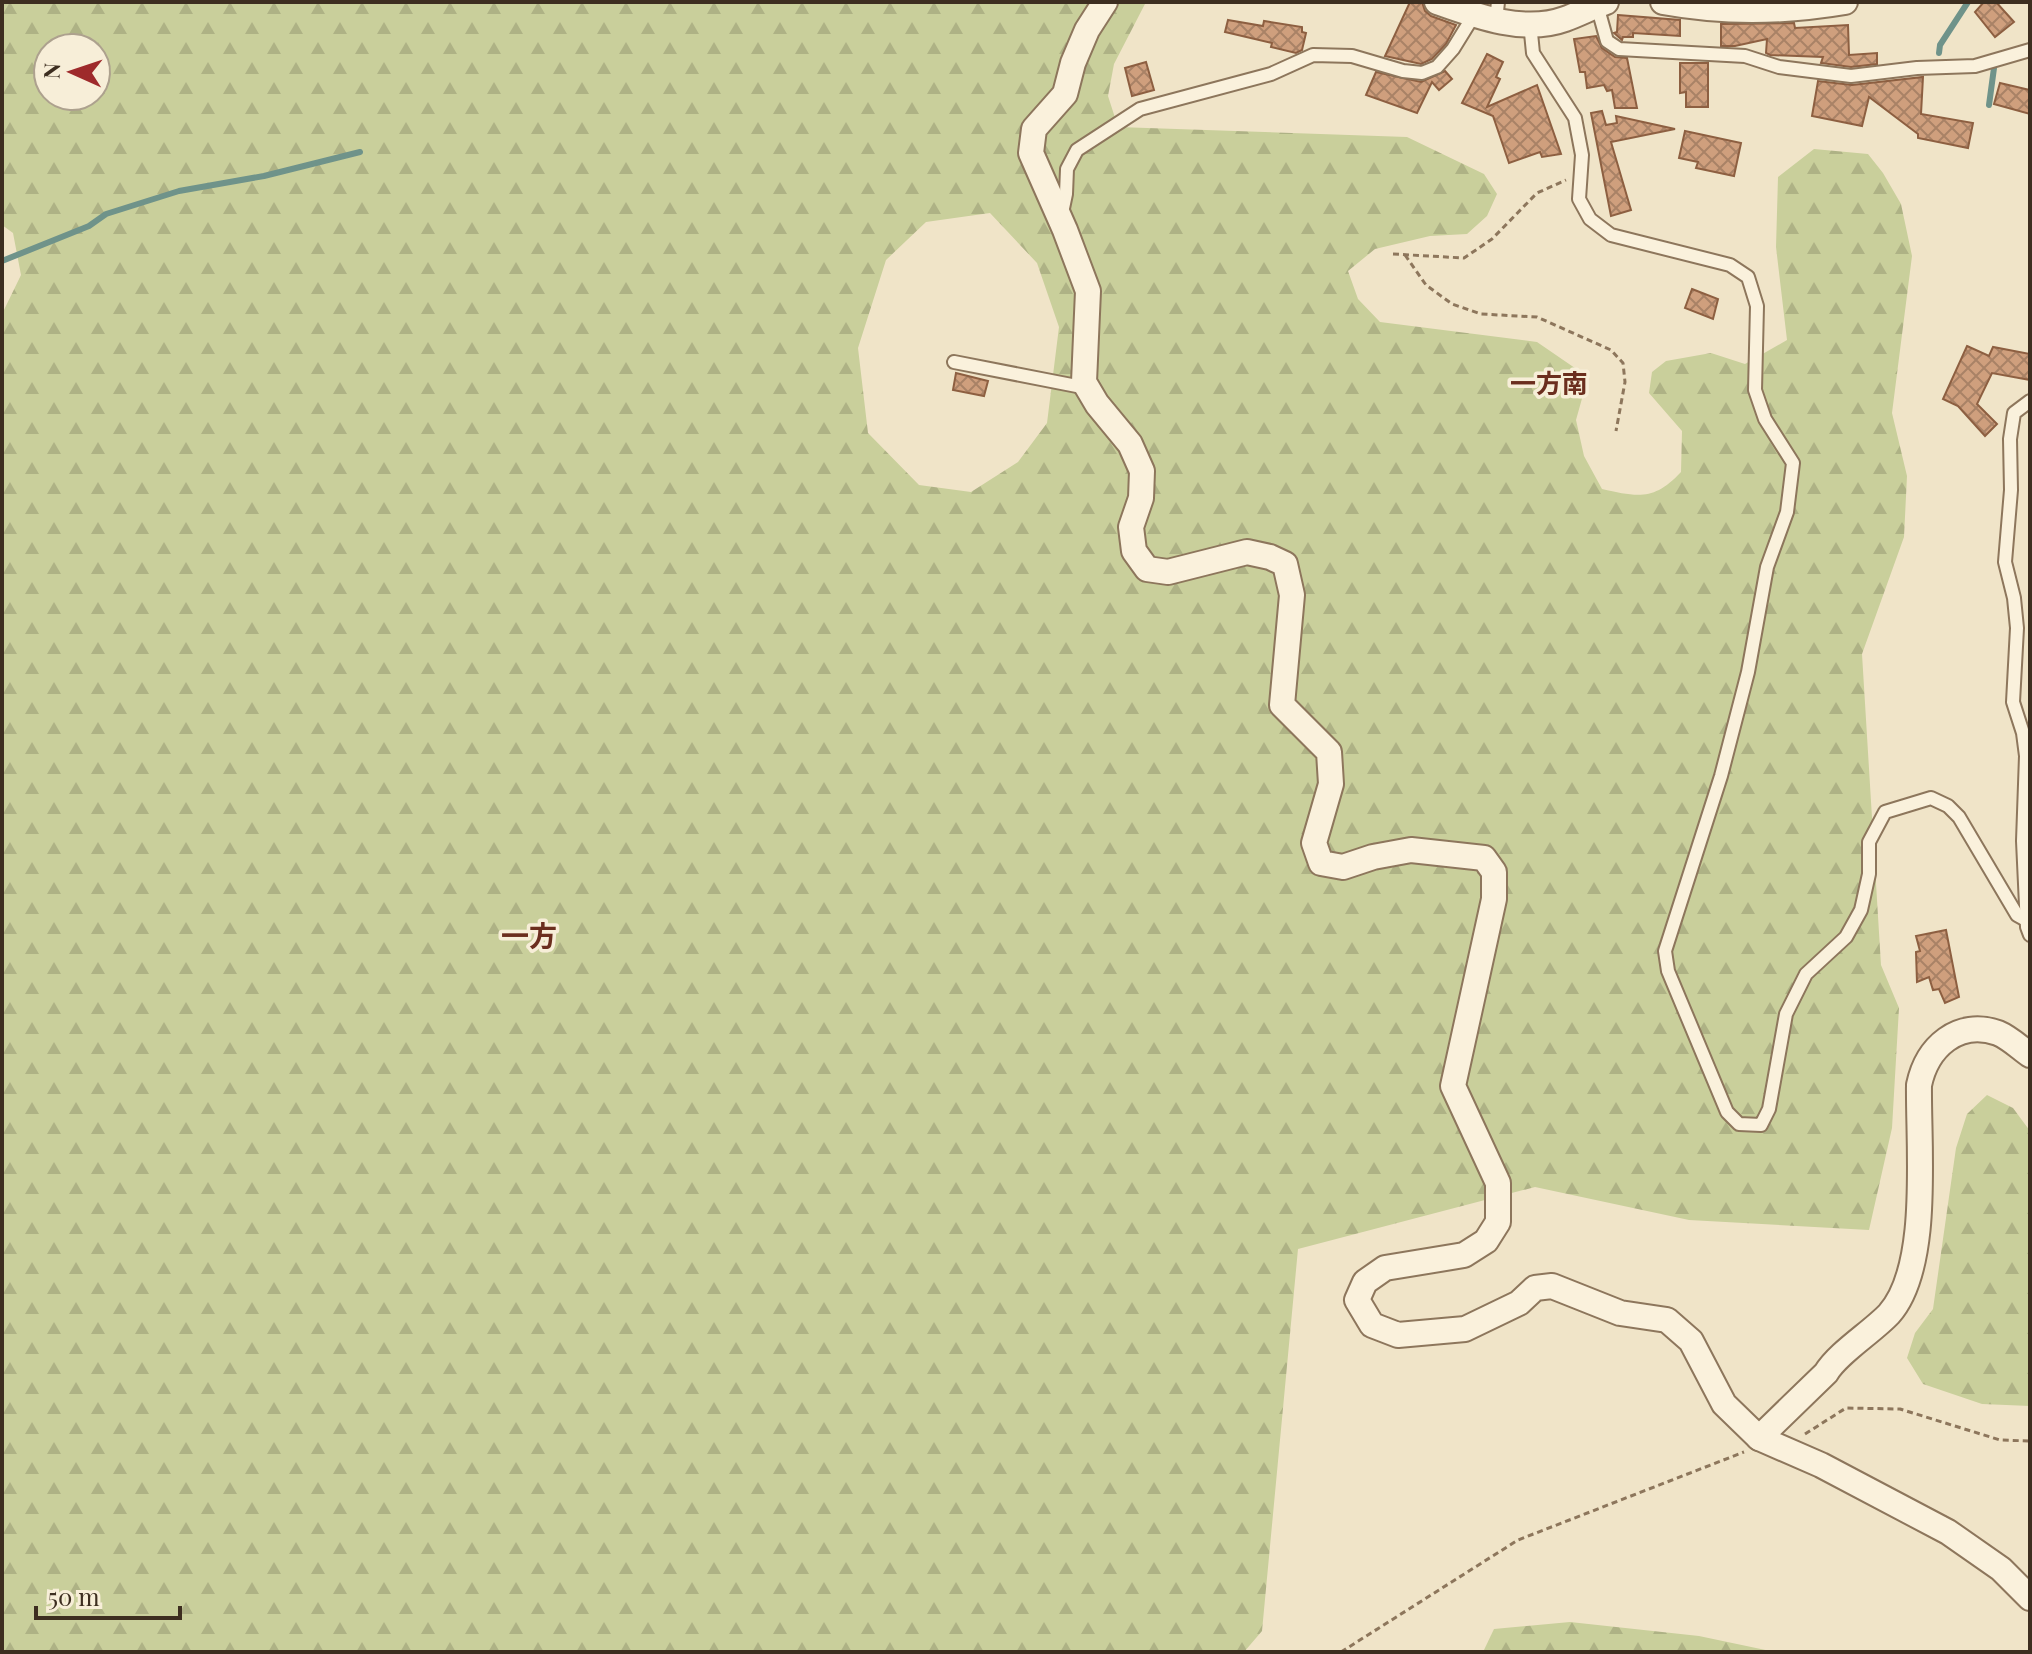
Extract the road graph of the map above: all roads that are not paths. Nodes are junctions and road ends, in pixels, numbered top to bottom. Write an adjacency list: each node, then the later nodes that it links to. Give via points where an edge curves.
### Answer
1 (1105, 2): 9 (street, via 1087,30 1065,94 1034,129 1031,153)
2 (1437, 2): 6 (street)
3 (1663, 2): 4 (street, via 1745,9)
4 (1845, 2)
5 (1602, 4): 7 (street, via 1563,20); 8 (lane, via 1607,41 1619,49 1745,56 1779,67 1851,76 1975,66)
6 (1489, 12): 7 (street); 9 (lane, via 1437,67 1422,73 1352,56 1313,55 1271,74 1140,109 1077,150 1067,169)
7 (1530, 23): 13 (lane, via 1533,53 1575,118 1582,155 1579,199 1590,219 1611,235 1730,265 1748,277 1757,306 1755,390 1765,419 1793,463 1787,512 1767,567 1748,672 1721,776 1665,951 1668,971 1727,1112 1739,1124 1761,1125 1769,1109 1786,1014 1806,974 1846,937 1861,910 1869,842 1885,812 1931,798 1948,806 2017,915)
8 (2030, 50)
9 (1061, 220): 11 (street, via 1088,291)
10 (954, 362): 11 (lane)
11 (1087, 388): 16 (street, via 1130,444 1142,471 1141,498 1131,527 1134,551 1147,569 1168,572 1247,552 1285,564 1292,595 1282,705 1329,752 1331,784 1314,843 1321,863 1343,867 1411,850 1484,858 1494,872 1494,899 1453,1086 1498,1183 1498,1222 1486,1241 1464,1255 1385,1268 1365,1282 1357,1300 1372,1325 1398,1335 1465,1329 1519,1303 1535,1288 1552,1286 1620,1313 1667,1320 1691,1341 1724,1404)
12 (2030, 401): 13 (lane, via 2014,413 2005,562 2017,628 2013,702 2026,756)
13 (2026, 920): 14 (lane)
14 (2030, 935)
15 (2030, 1055): 16 (street, via 2002,1034 1971,1030 1949,1036 1932,1052 1919,1085 1918,1241 1907,1285 1889,1313)
16 (1759, 1438): 17 (street, via 1948,1532 2001,1569)
17 (2030, 1598)

